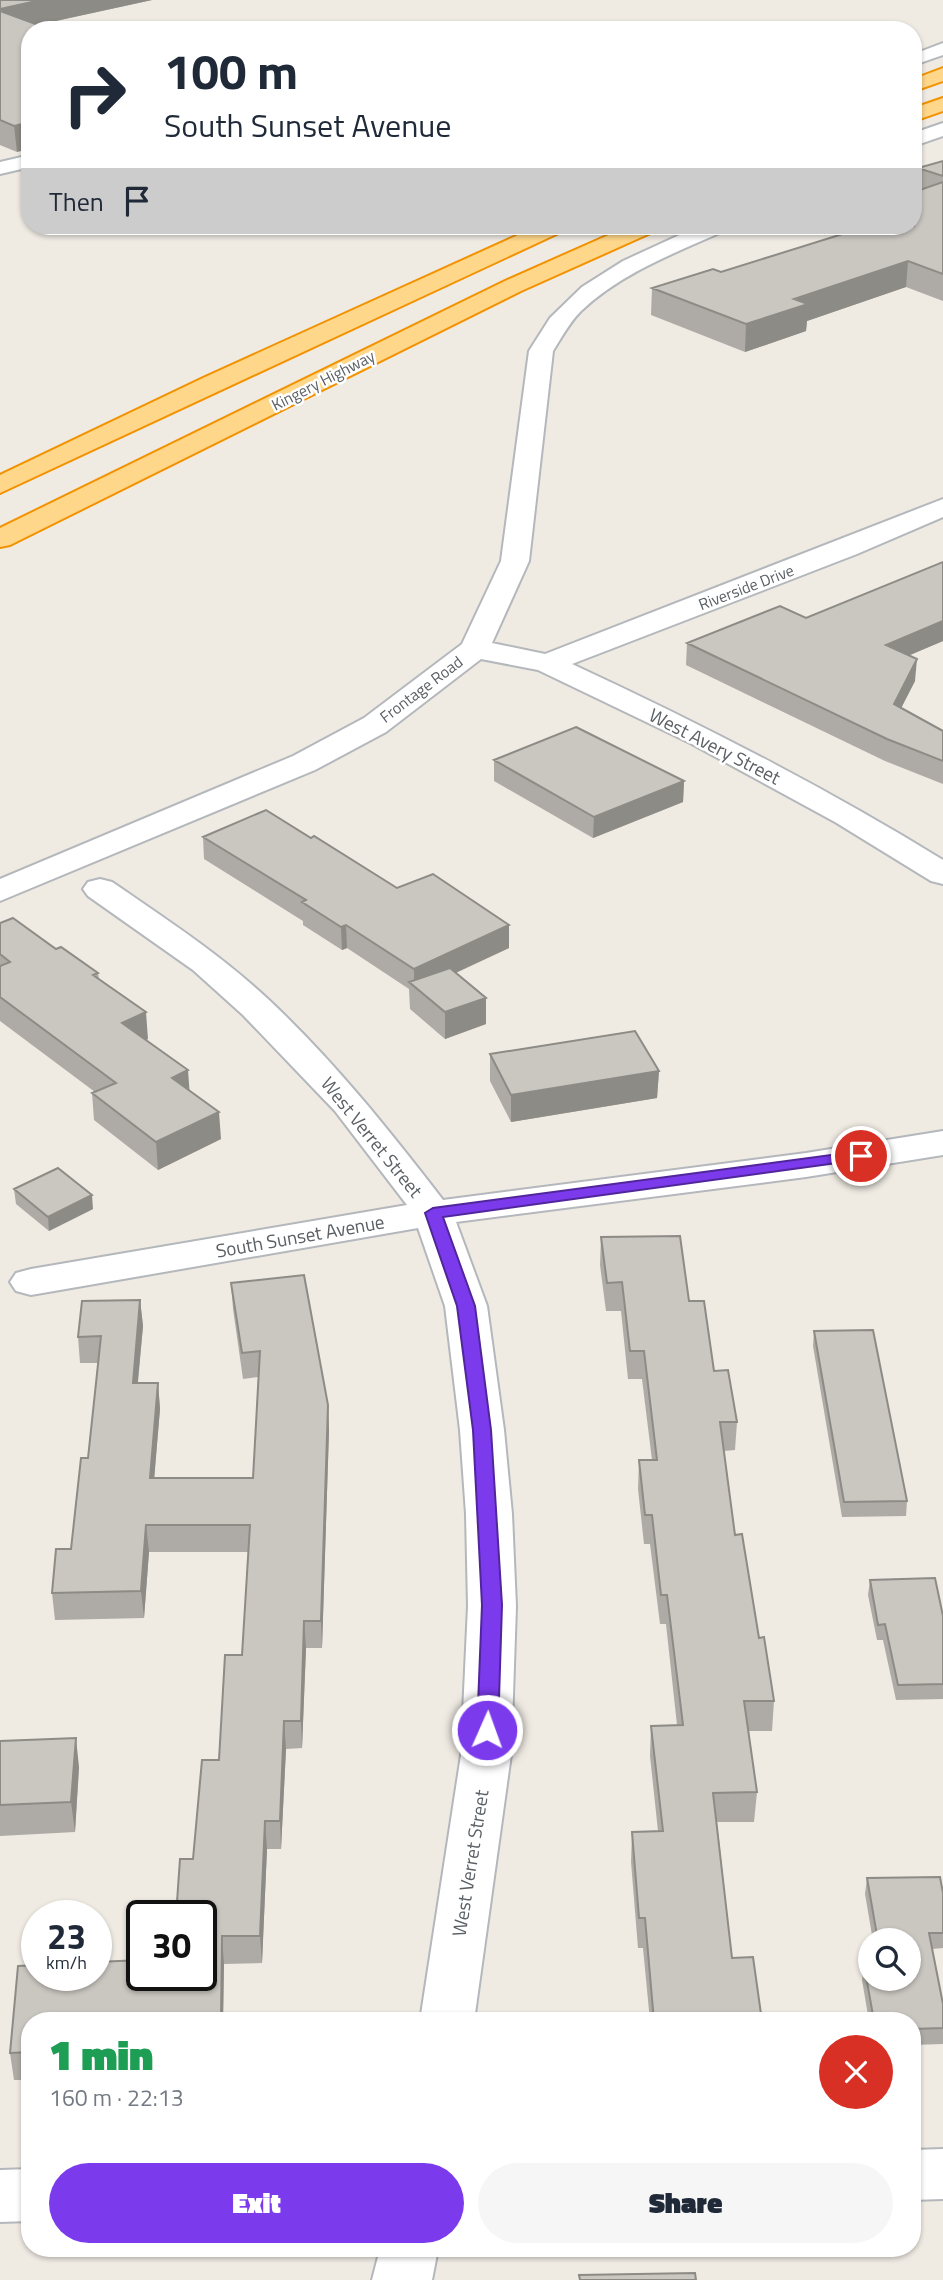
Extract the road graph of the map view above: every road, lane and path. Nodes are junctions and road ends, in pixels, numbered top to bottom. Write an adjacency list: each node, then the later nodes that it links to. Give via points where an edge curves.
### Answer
1 (943, 49): 2 (street)
2 (922, 57)
3 (943, 74): 4 (highway)
4 (922, 82)
5 (943, 104): 6 (highway)
6 (922, 112)
7 (943, 129): 8 (street)
8 (922, 137)
9 (21, 163): 10 (street)
10 (0, 168)
11 (535, 235): 14 (highway)
12 (628, 235): 18 (highway, Kingery Highway, via 513,286)
13 (698, 235): 19 (street, Frontage Road, via 628,269 582,299 559,322 541,351 515,561)
14 (212, 383): 15 (highway); 16 (highway)
15 (0, 474)
16 (0, 485)
17 (943, 507): 20 (street, Riverside Drive)
18 (0, 539)
19 (475, 649): 20 (street, West Avery Street); 23 (street, Frontage Road, via 375,725 304,763)
20 (547, 663): 21 (street, West Avery Street, via 765,770)
21 (943, 874)
22 (100, 889): 25 (street, West Verret Street, via 205,963 256,1007 348,1103)
23 (0, 891)
24 (943, 1143): 25 (street, South Sunset Avenue)
25 (433, 1213): 26 (street, South Sunset Avenue); 27 (street, West Verret Street, via 466,1306 483,1444 492,1605 486,1755)
26 (31, 1282)
27 (448, 2012)
28 (921, 2175): 29 (street)
29 (943, 2175)
30 (21, 2195): 31 (street)
31 (0, 2196)
32 (407, 2257): 33 (street)
33 (402, 2280)

